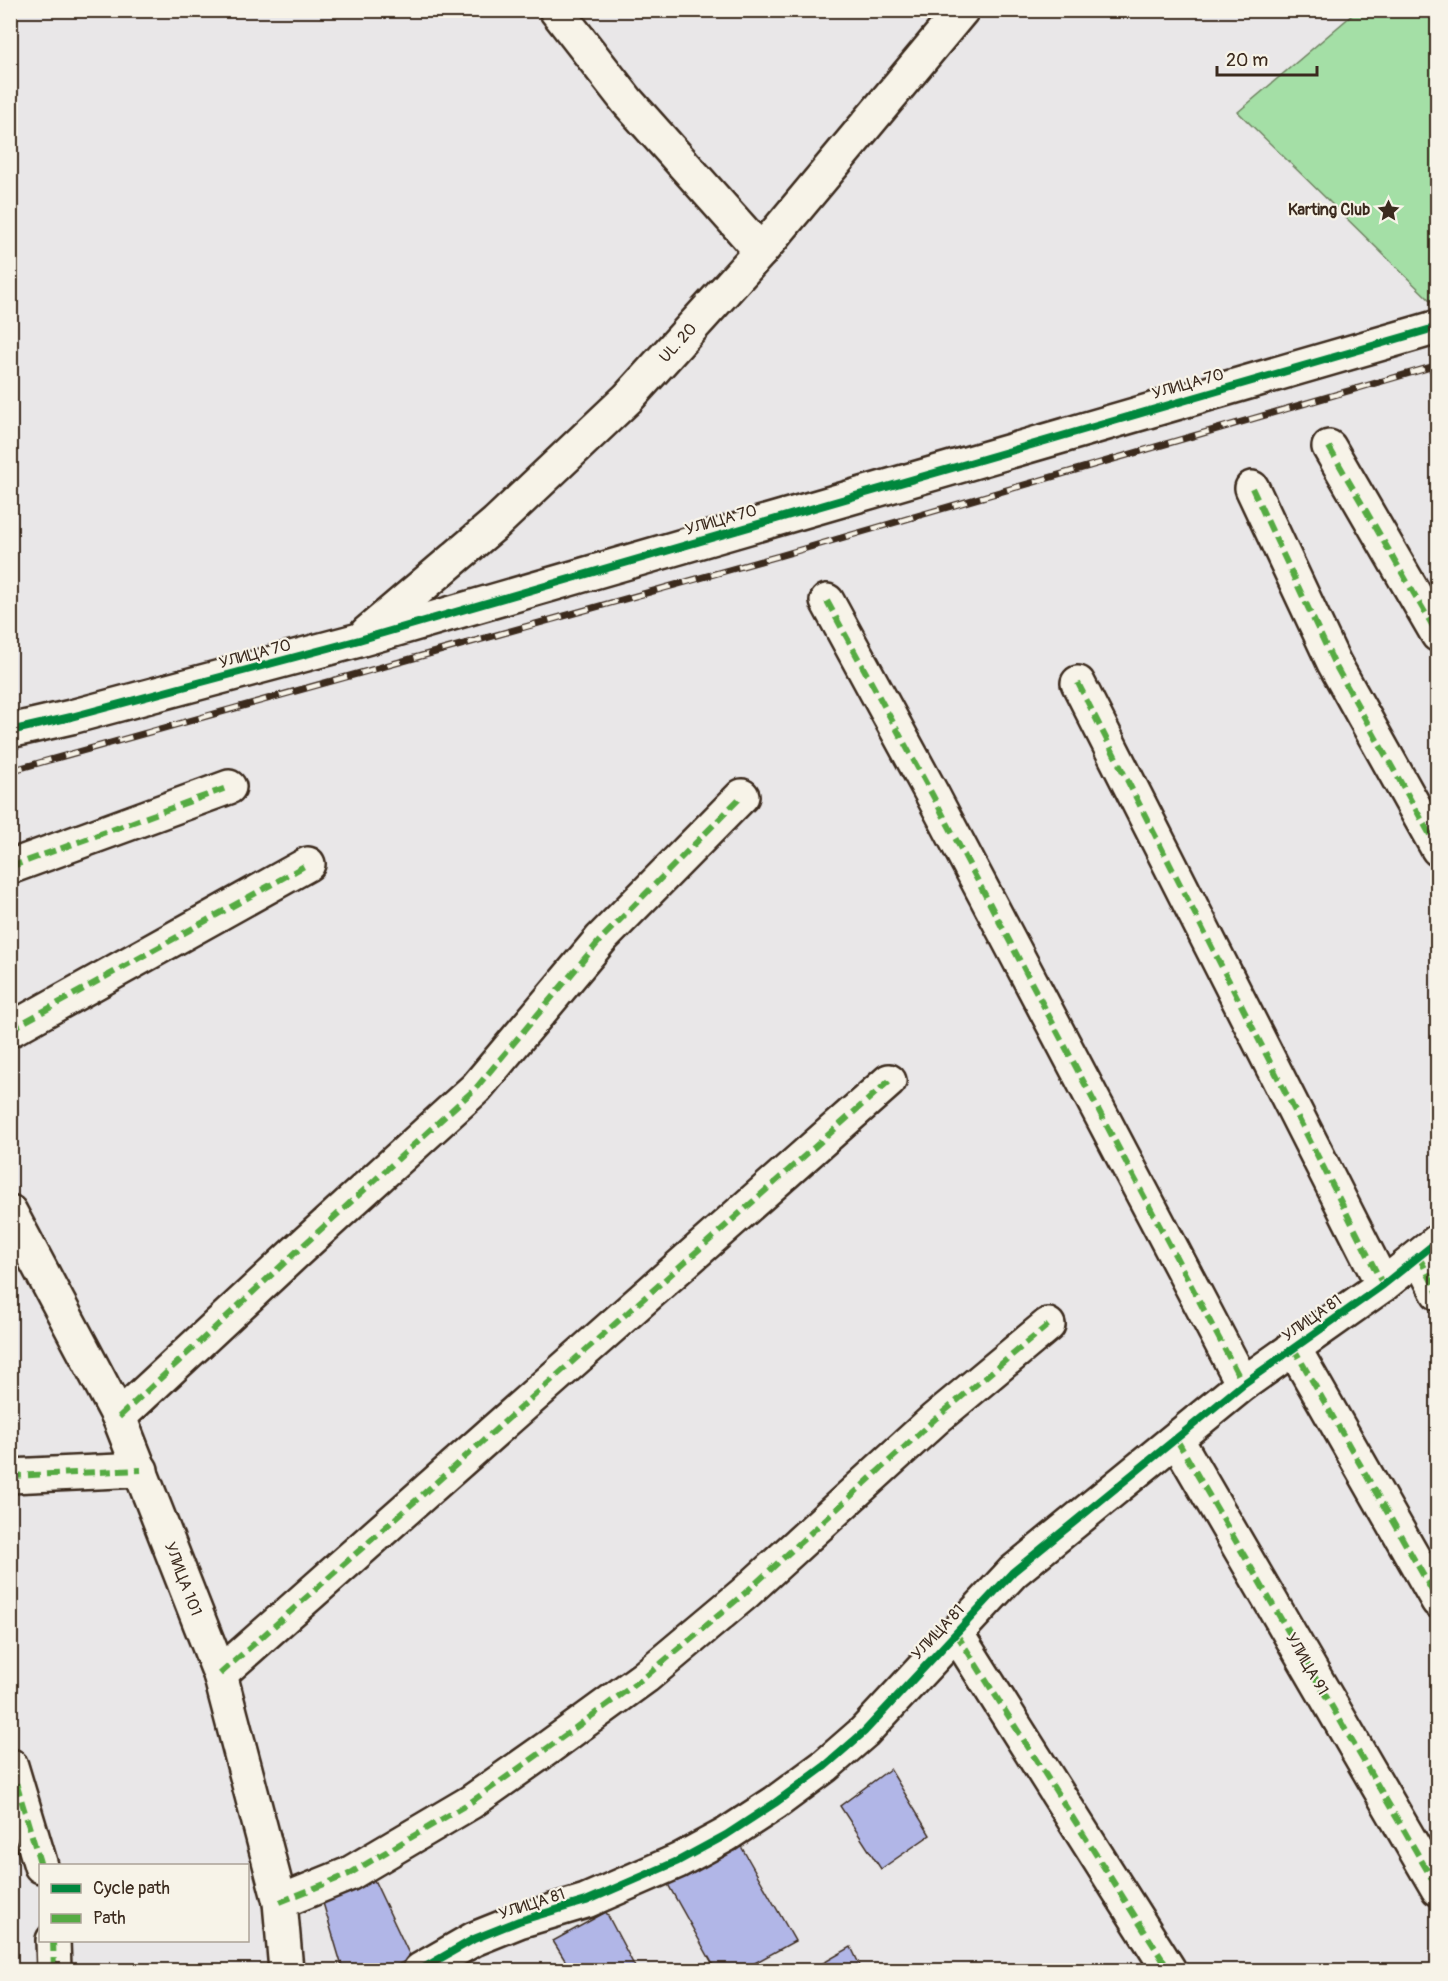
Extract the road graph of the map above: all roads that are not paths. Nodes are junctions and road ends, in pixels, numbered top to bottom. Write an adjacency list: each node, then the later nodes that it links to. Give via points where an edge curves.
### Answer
1 (556, 10): 3 (street, via 627,101)
2 (962, 10): 3 (street, UL. 20)
3 (761, 251): 9 (street, UL. 20, via 628,398 496,523)
4 (1437, 327): 9 (street, УЛИЦА 70)
5 (1329, 447): 8 (street)
6 (1252, 488): 14 (street, via 1334,663)
7 (827, 601): 25 (street)
8 (1437, 635)
9 (359, 640): 11 (street, УЛИЦА 70)
10 (1078, 683): 21 (street)
11 (10, 731)
12 (229, 787): 16 (street)
13 (742, 796): 26 (street, via 601,939 476,1088)
14 (1437, 849)
15 (308, 864): 17 (street)
16 (10, 867)
17 (10, 1030)
18 (889, 1081): 32 (street)
19 (10, 1212): 26 (street, УЛИЦА 101)
20 (1428, 1249): 21 (street, УЛИЦА 81); 22 (street)
21 (1383, 1285): 24 (street, УЛИЦА 81)
22 (1437, 1293)
23 (1048, 1325): 36 (street, via 935,1419 745,1593 645,1677 471,1802 349,1874)
24 (1293, 1347): 25 (street, УЛИЦА 81); 30 (street)
25 (1243, 1384): 27 (street, УЛИЦА 81)
26 (119, 1417): 28 (street, УЛИЦА 101)
27 (1177, 1440): 31 (street, УЛИЦА 81, via 1013,1572); 35 (street, УЛИЦА 91)
28 (141, 1470): 29 (street); 32 (street, УЛИЦА 101)
29 (10, 1476)
30 (1437, 1601)
31 (956, 1633): 40 (street, УЛИЦА 81, via 864,1732 825,1766 726,1835 632,1883 474,1939); 41 (street)
32 (220, 1674): 36 (street, УЛИЦА 101)
33 (11, 1766): 34 (street)
34 (40, 1864)
35 (1437, 1889)
36 (280, 1902): 39 (street, УЛИЦА 101)
37 (53, 1942): 38 (street)
38 (54, 1971)
39 (286, 1971)
40 (420, 1971)
41 (1169, 1971)

